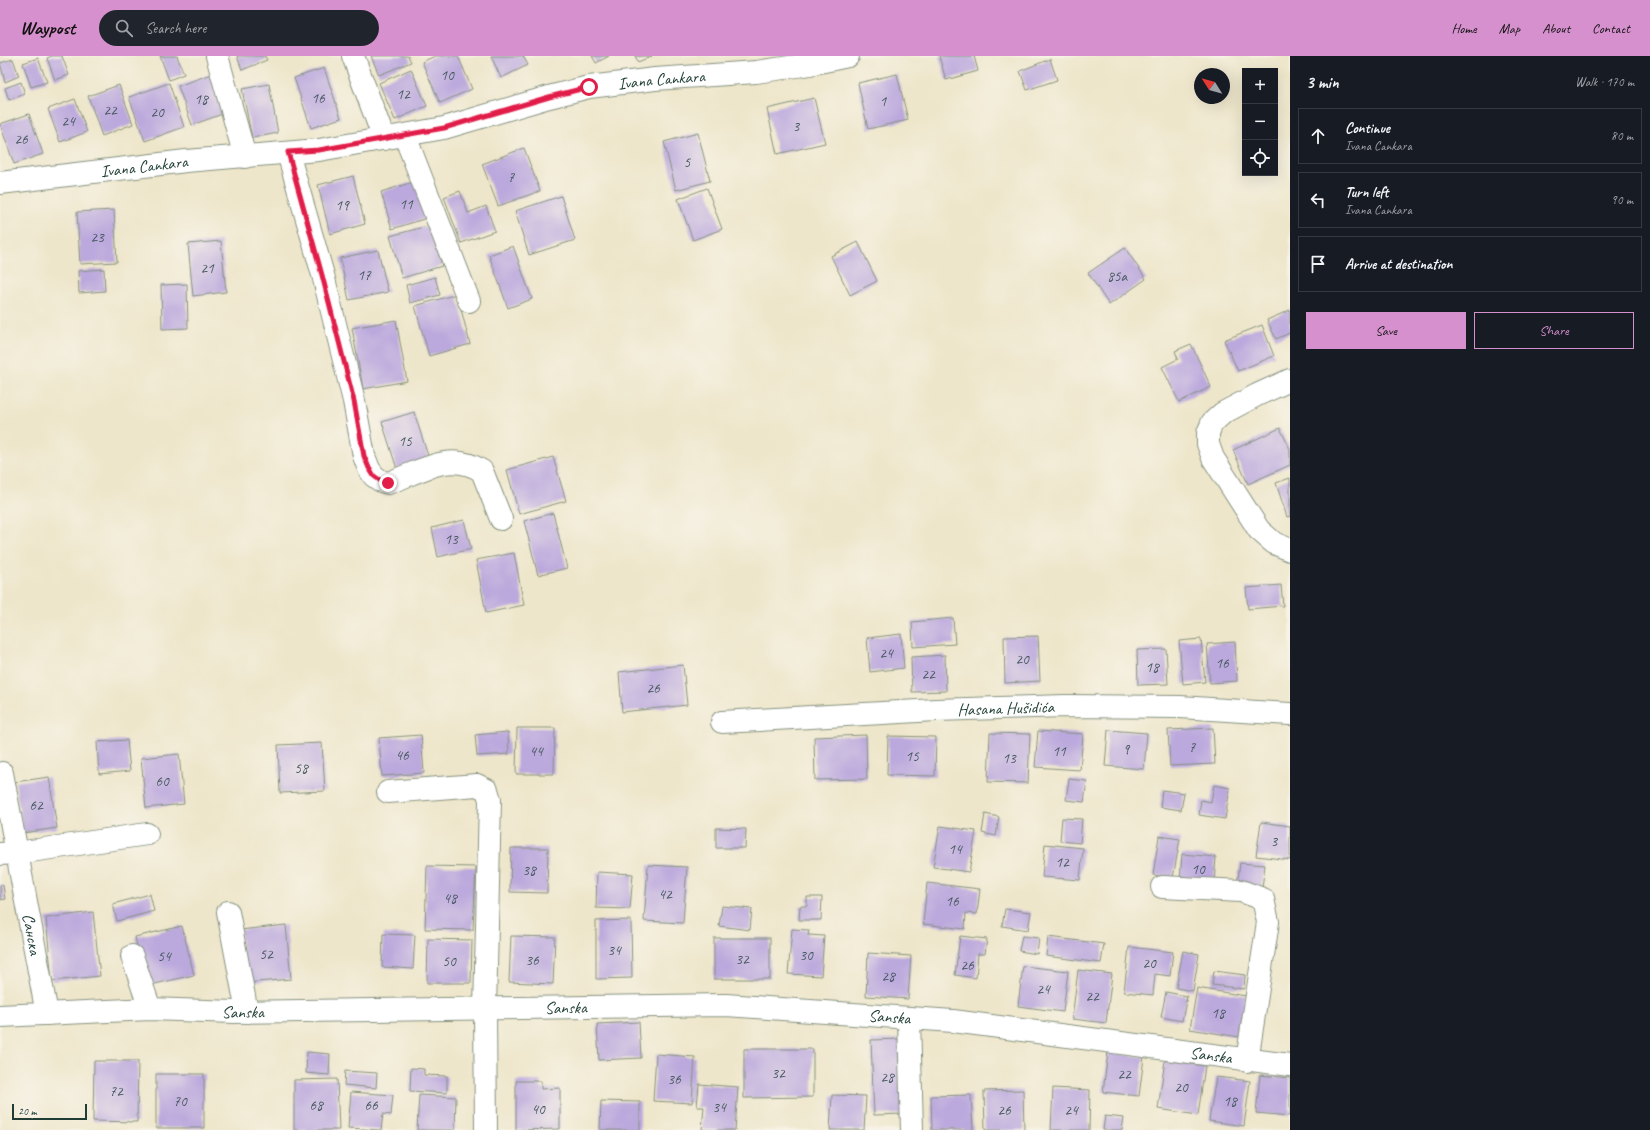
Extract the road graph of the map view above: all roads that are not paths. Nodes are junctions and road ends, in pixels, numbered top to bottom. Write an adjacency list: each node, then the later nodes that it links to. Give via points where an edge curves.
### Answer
1 (217, 56): 8 (street)
2 (353, 56): 6 (street)
3 (848, 56): 4 (street, Ivana Cankara, via 810,64)
4 (754, 64): 5 (street, Ivana Cankara, via 589,87 444,128)
5 (405, 136): 6 (street, Ivana Cankara); 10 (street)
6 (384, 139): 7 (street, Ivana Cankara, via 319,150)
7 (288, 152): 8 (street, Ivana Cankara); 12 (street, via 322,275 354,401 364,456 369,468 374,476 388,483 448,462 466,463 482,471)
8 (245, 157): 9 (street, Ivana Cankara, via 186,161)
9 (0, 183)
10 (469, 301)
11 (1290, 380): 13 (street, via 1257,394 1223,413 1212,424 1208,433 1208,444 1213,458 1259,530 1274,543)
12 (501, 519)
13 (1290, 550)
14 (1290, 714): 15 (street, Hasana Hušidića, via 1180,707 1065,706 936,710)
15 (722, 722)
16 (2, 773): 19 (street, Санска)
17 (388, 792): 24 (street, via 477,785 488,790 490,800)
18 (147, 834): 19 (street)
19 (8, 854): 26 (street, Санска)
20 (1162, 887): 29 (street, via 1241,891 1263,899 1268,922)
21 (228, 912): 25 (street)
22 (132, 956): 23 (street)
23 (150, 1009): 25 (street, Sanska); 26 (street, Sanska)
24 (485, 1009): 25 (street, Sanska); 28 (street, Sanska, via 726,1006); 31 (street)
25 (247, 1012)
26 (47, 1014): 27 (street, Sanska)
27 (0, 1016)
28 (909, 1018): 29 (street, Sanska, via 953,1021); 32 (street)
29 (1247, 1060): 30 (street, Sanska)
30 (1290, 1065)
31 (486, 1130)
32 (912, 1130)

